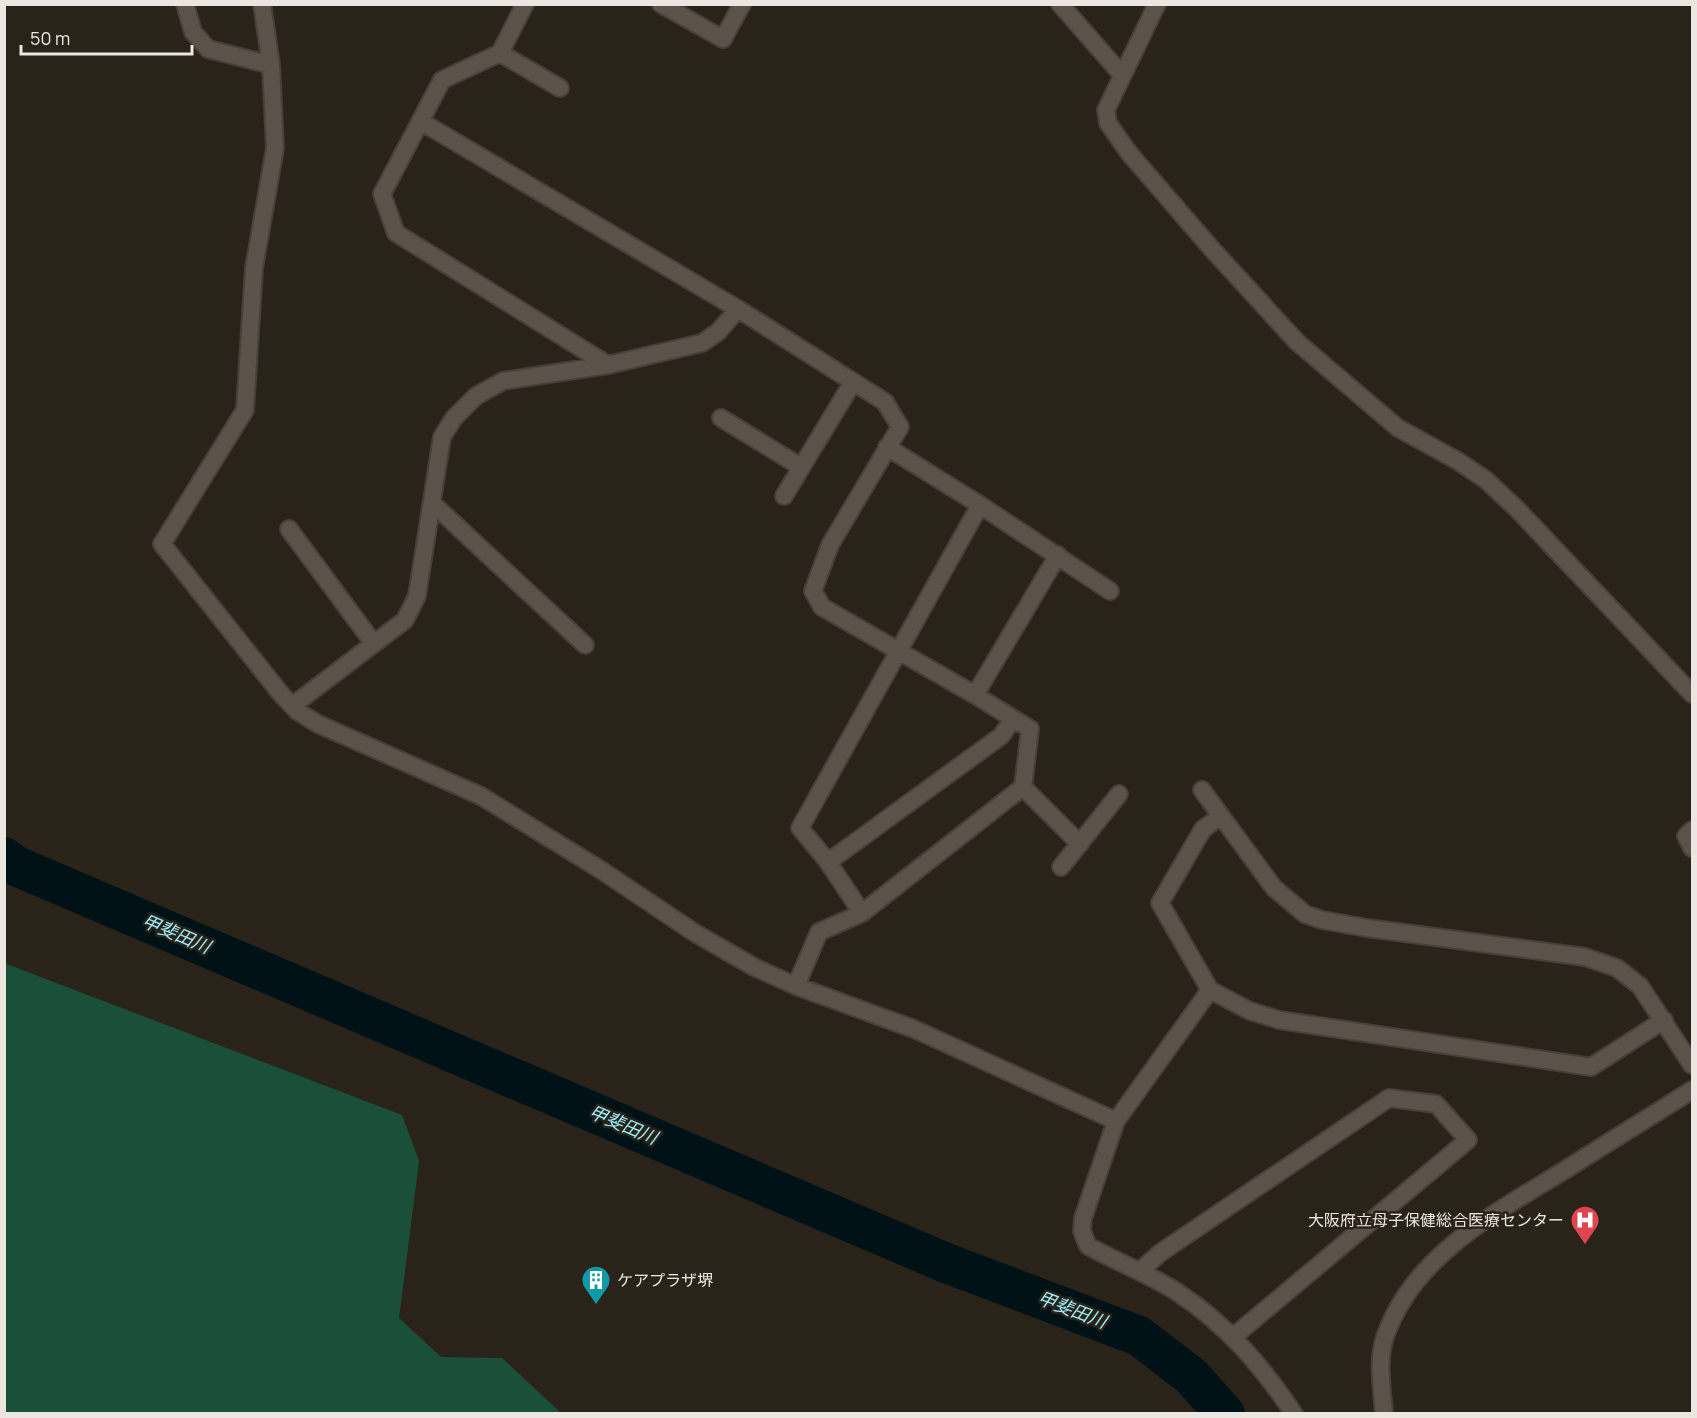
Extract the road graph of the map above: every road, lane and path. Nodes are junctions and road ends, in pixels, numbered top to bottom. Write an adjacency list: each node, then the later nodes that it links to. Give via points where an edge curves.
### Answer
1 (185, 4): 9 (street, via 193,32 208,49)
2 (262, 4): 9 (street)
3 (525, 4): 8 (street)
4 (661, 4): 5 (street, via 723,39)
5 (742, 4)
6 (1060, 4): 10 (street)
7 (1157, 4): 10 (street)
8 (500, 53): 11 (street); 12 (street, via 442,80)
9 (271, 65): 30 (street, via 275,148 254,268 244,410 162,544)
10 (1122, 75): 28 (street, via 1106,110 1108,123 1129,153 1297,342 1398,428 1486,480)
11 (560, 88)
12 (420, 121): 13 (street); 14 (street, via 382,194 396,233)
13 (738, 309): 14 (street, via 702,343); 15 (street)
14 (608, 365): 20 (street, via 503,381 476,396 442,437)
15 (853, 382): 17 (street, via 885,402 900,427); 18 (street)
16 (721, 418): 18 (street)
17 (887, 447): 21 (street); 27 (street, via 830,545 813,591 822,607)
18 (801, 467): 19 (street)
19 (784, 495)
20 (432, 503): 25 (street, via 417,596 405,620); 26 (street)
21 (980, 505): 23 (street); 27 (street)
22 (289, 529): 25 (street)
23 (1058, 555): 24 (street); 29 (street)
24 (1110, 591)
25 (374, 644): 30 (street)
26 (585, 645)
27 (898, 651): 29 (street); 39 (street, via 800,828)
28 (1692, 694)
29 (975, 695): 31 (street)
30 (292, 706): 42 (street, via 318,724 481,796 695,933)
31 (1013, 719): 32 (street, via 1030,729); 39 (street, via 1001,736)
32 (1023, 786): 37 (street); 41 (street)
33 (1202, 790): 35 (street)
34 (1119, 794): 37 (street)
35 (1221, 816): 43 (street, via 1203,830 1160,903); 44 (street, via 1274,888 1305,914 1367,928 1585,957 1617,968 1640,986)
36 (1692, 830): 38 (street, via 1686,836)
37 (1080, 844): 40 (street)
38 (1692, 848)
39 (828, 862): 41 (street)
40 (1062, 867)
41 (862, 913): 42 (street, via 819,932)
42 (796, 986): 47 (street, via 914,1029)
43 (1210, 990): 44 (street, via 1250,1011 1279,1020 1591,1066); 47 (street)
44 (1664, 1020): 45 (street)
45 (1692, 1065)
46 (1692, 1090): 51 (street, via 1498,1211 1434,1261 1398,1310 1385,1337 1380,1363)
47 (1116, 1121): 48 (street, via 1083,1218 1082,1232 1088,1246)
48 (1140, 1271): 49 (street, via 1177,1292); 49 (street, via 1160,1253 1389,1098 1436,1104 1468,1140)
49 (1233, 1336): 50 (street)
50 (1294, 1413)
51 (1384, 1413)

